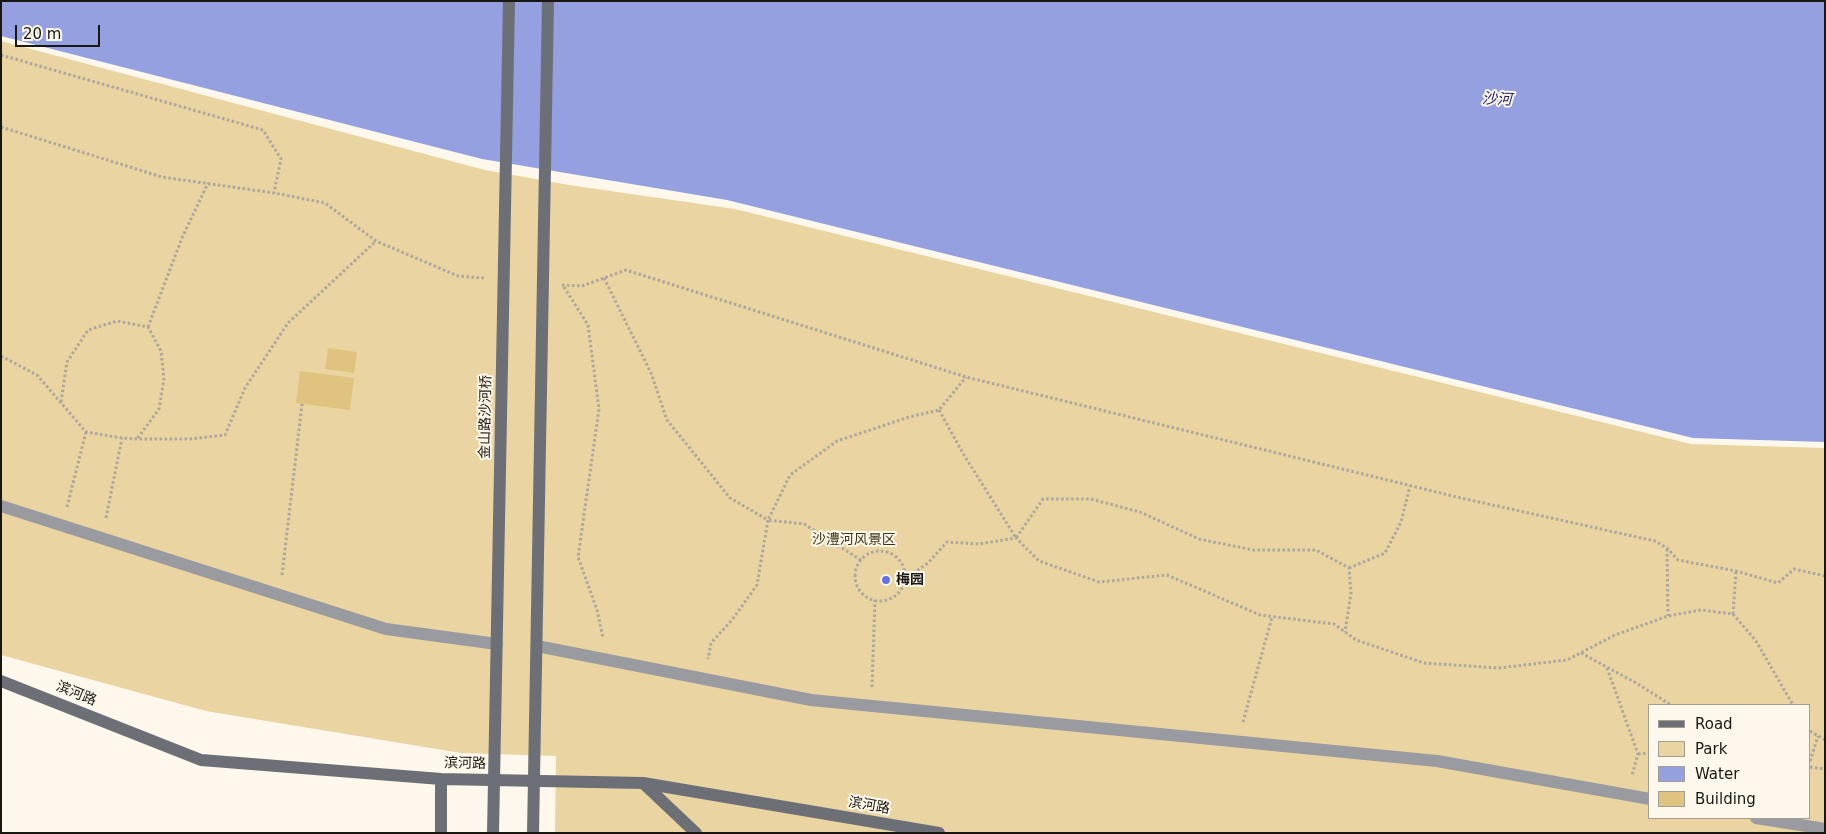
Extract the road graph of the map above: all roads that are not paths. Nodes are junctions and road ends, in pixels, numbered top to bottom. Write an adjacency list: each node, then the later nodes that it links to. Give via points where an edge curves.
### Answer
1 (509, 1): 4 (main road, 金山路沙河桥, bridge)
2 (548, 1): 5 (main road, bridge)
3 (1, 506): 4 (street, via 386,630)
4 (497, 644): 13 (main road, 金山路沙河桥, bridge)
5 (537, 646): 9 (street, via 810,700 1437,761); 14 (main road, bridge)
6 (2, 681): 7 (main road, 滨河路, via 201,760)
7 (441, 779): 8 (main road, 滨河路); 12 (main road)
8 (643, 783): 15 (main road); 16 (main road, 滨河路)
9 (1648, 799)
10 (1762, 819): 11 (street)
11 (1823, 829): 17 (street)
12 (441, 833)
13 (493, 833)
14 (533, 833)
15 (696, 833)
16 (939, 833)
17 (1790, 833)

